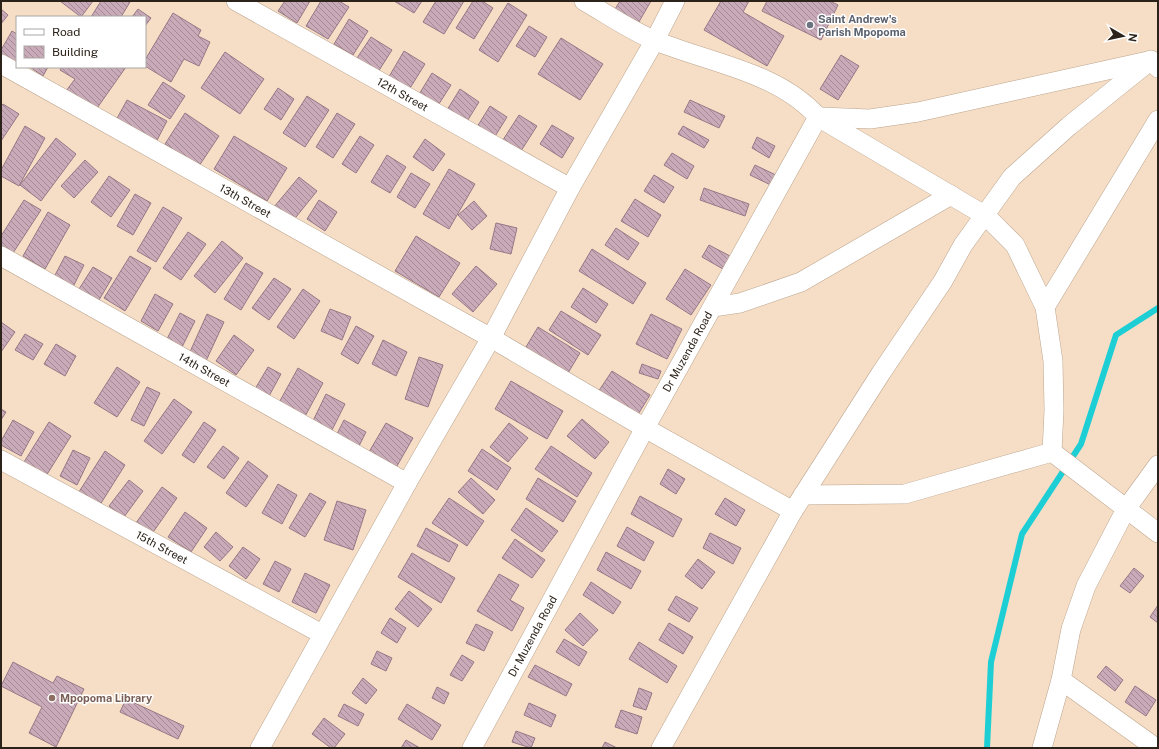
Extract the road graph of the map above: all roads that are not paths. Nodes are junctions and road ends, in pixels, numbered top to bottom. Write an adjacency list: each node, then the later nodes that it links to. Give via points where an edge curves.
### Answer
1 (236, 1): 9 (street, 12th Street)
2 (584, 1): 4 (street)
3 (675, 1): 4 (street)
4 (655, 40): 7 (street, via 768,82 789,92 806,104); 9 (street)
5 (1156, 62): 7 (street, via 1094,72 918,112 870,119); 11 (street, via 1069,126 1012,177)
6 (1, 64): 15 (street, 13th Street)
7 (818, 117): 10 (street); 13 (street, Dr Muzenda Road)
8 (1158, 120): 14 (street)
9 (570, 188): 15 (street)
10 (950, 195): 11 (street); 13 (street, via 800,282 740,303)
11 (986, 216): 14 (street, via 1015,245); 21 (street, via 963,245 942,282)
12 (1, 256): 20 (street, 14th Street)
13 (713, 306): 16 (street, Dr Muzenda Road)
14 (1045, 307): 17 (street, via 1053,361)
15 (491, 338): 16 (street, 13th Street); 20 (street)
16 (645, 428): 23 (street, 13th Street); 28 (street, Dr Muzenda Road)
17 (1052, 452): 21 (street, via 905,494); 22 (street)
18 (1, 460): 25 (street, 15th Street)
19 (1158, 466): 22 (street)
20 (407, 483): 25 (street)
21 (803, 495): 23 (street)
22 (1126, 509): 24 (street); 26 (street, via 1086,586 1071,629)
23 (793, 511): 29 (street)
24 (1158, 533)
25 (322, 634): 27 (street)
26 (1061, 680): 30 (street); 31 (street)
27 (260, 748)
28 (472, 748)
29 (661, 748)
30 (1042, 748)
31 (1156, 748)

